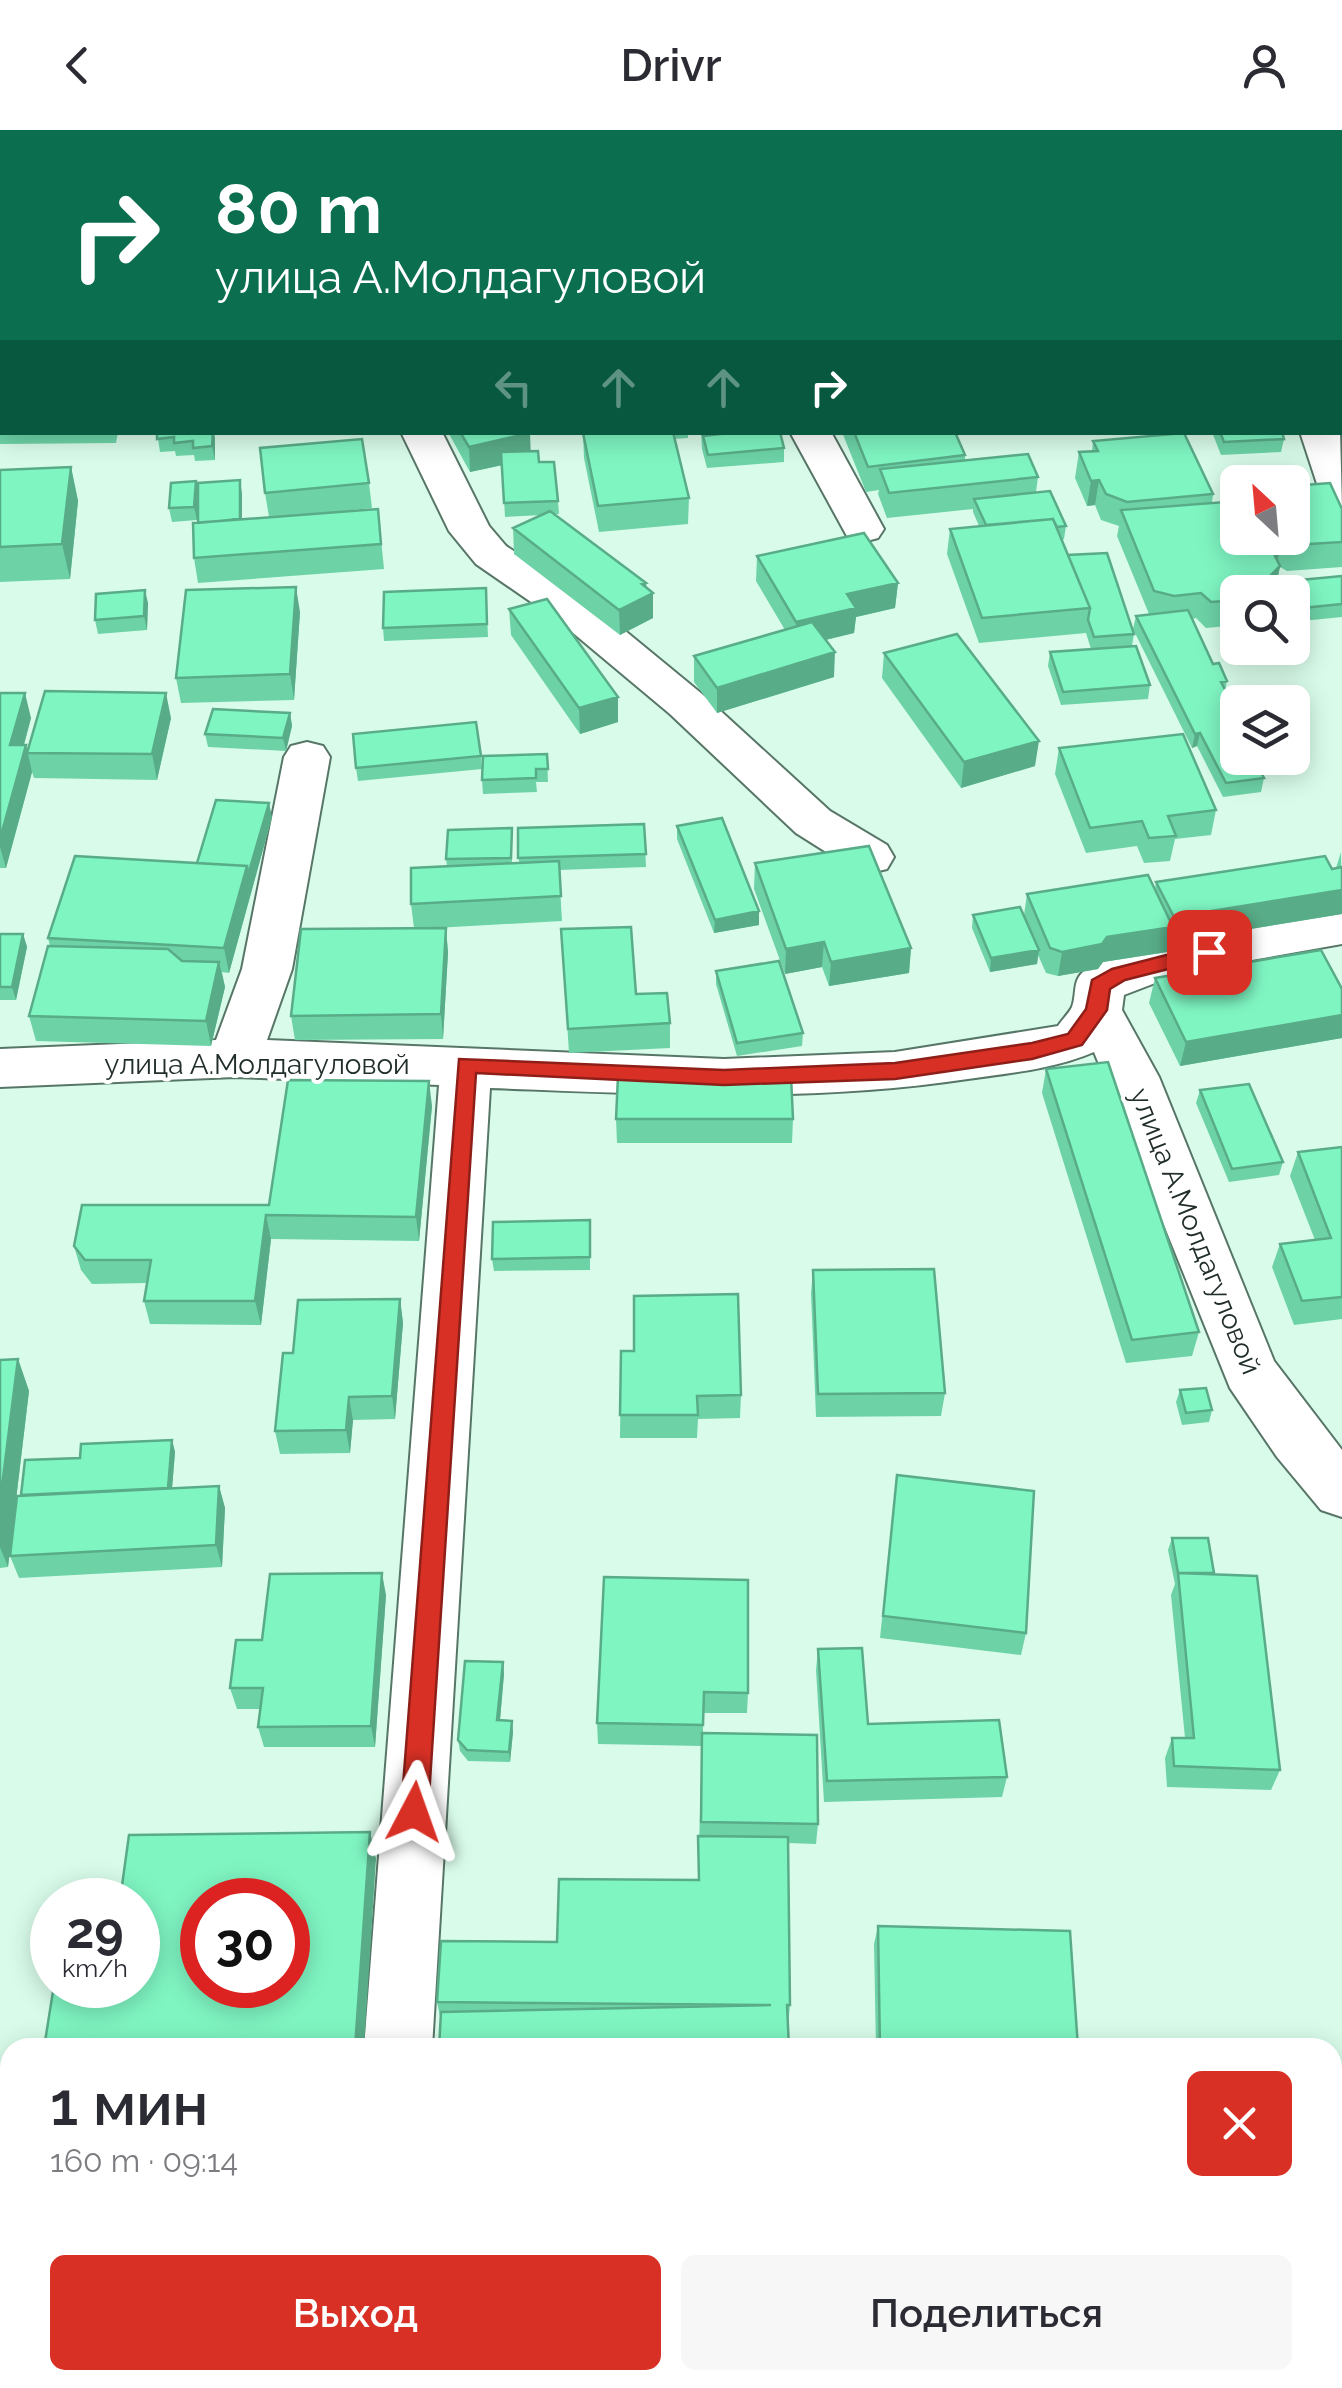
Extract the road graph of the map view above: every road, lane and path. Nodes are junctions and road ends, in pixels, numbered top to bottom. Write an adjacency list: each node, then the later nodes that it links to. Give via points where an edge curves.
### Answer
1 (422, 435): 7 (street, via 470,531 492,556 575,612 813,822)
2 (812, 435): 5 (street)
3 (1321, 435): 4 (street)
4 (1342, 496)
5 (862, 529)
6 (307, 758): 10 (street, via 267,968)
7 (870, 856)
8 (1342, 926): 9 (street, улица А.Молдагуловой, via 1119,974 1100,986)
9 (1097, 1010): 11 (street, улица А.Молдагуловой, via 1075,1040 895,1071 724,1078); 13 (street, улица А.Молдагуловой, via 1133,1078 1250,1372)
10 (235, 1058): 11 (street, улица А.Молдагуловой); 12 (street, улица А.Молдагуловой)
11 (466, 1064): 14 (street)
12 (0, 1068)
13 (1342, 1492)
14 (399, 2038)

